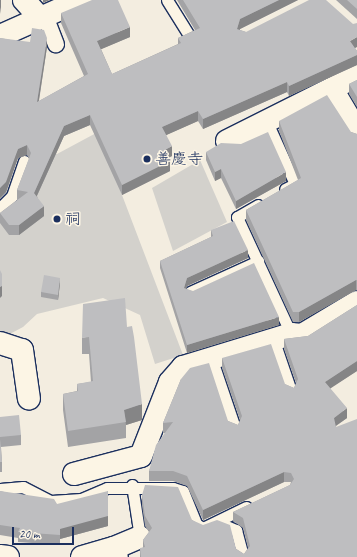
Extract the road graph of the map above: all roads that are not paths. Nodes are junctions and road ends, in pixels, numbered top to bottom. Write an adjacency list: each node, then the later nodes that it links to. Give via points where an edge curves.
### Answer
1 (24, 0): 4 (street)
2 (81, 0): 4 (street)
3 (167, 0): 5 (lane)
4 (40, 18): 6 (street); 7 (street, via 47,21)
5 (188, 33)
6 (0, 36)
7 (56, 44)
8 (357, 76): 9 (street)
9 (332, 89): 10 (street); 11 (street)
10 (267, 122): 12 (street); 15 (lane, via 295,184 237,217)
11 (357, 131)
12 (227, 142)
13 (24, 161): 14 (lane, via 12,196)
14 (0, 208)
15 (258, 261): 16 (lane); 18 (lane)
16 (190, 292)
17 (357, 302): 18 (street, via 302,335)
18 (282, 337): 20 (street); 21 (lane)
19 (0, 343): 22 (street, via 26,349)
20 (212, 360): 23 (lane); 24 (street, via 183,367 170,382 141,456)
21 (291, 390)
22 (29, 399)
23 (235, 428)
24 (74, 474)
25 (132, 486): 26 (lane, via 107,488 67,501 51,501 23,486); 28 (lane, via 183,491 196,524 203,528); 29 (lane)
26 (0, 489)
27 (258, 501): 28 (lane)
28 (215, 521): 34 (lane, via 236,530)
29 (140, 537): 30 (street)
30 (116, 552): 33 (street)
31 (0, 556): 32 (street)
32 (8, 557)
33 (82, 557)
34 (243, 557)

